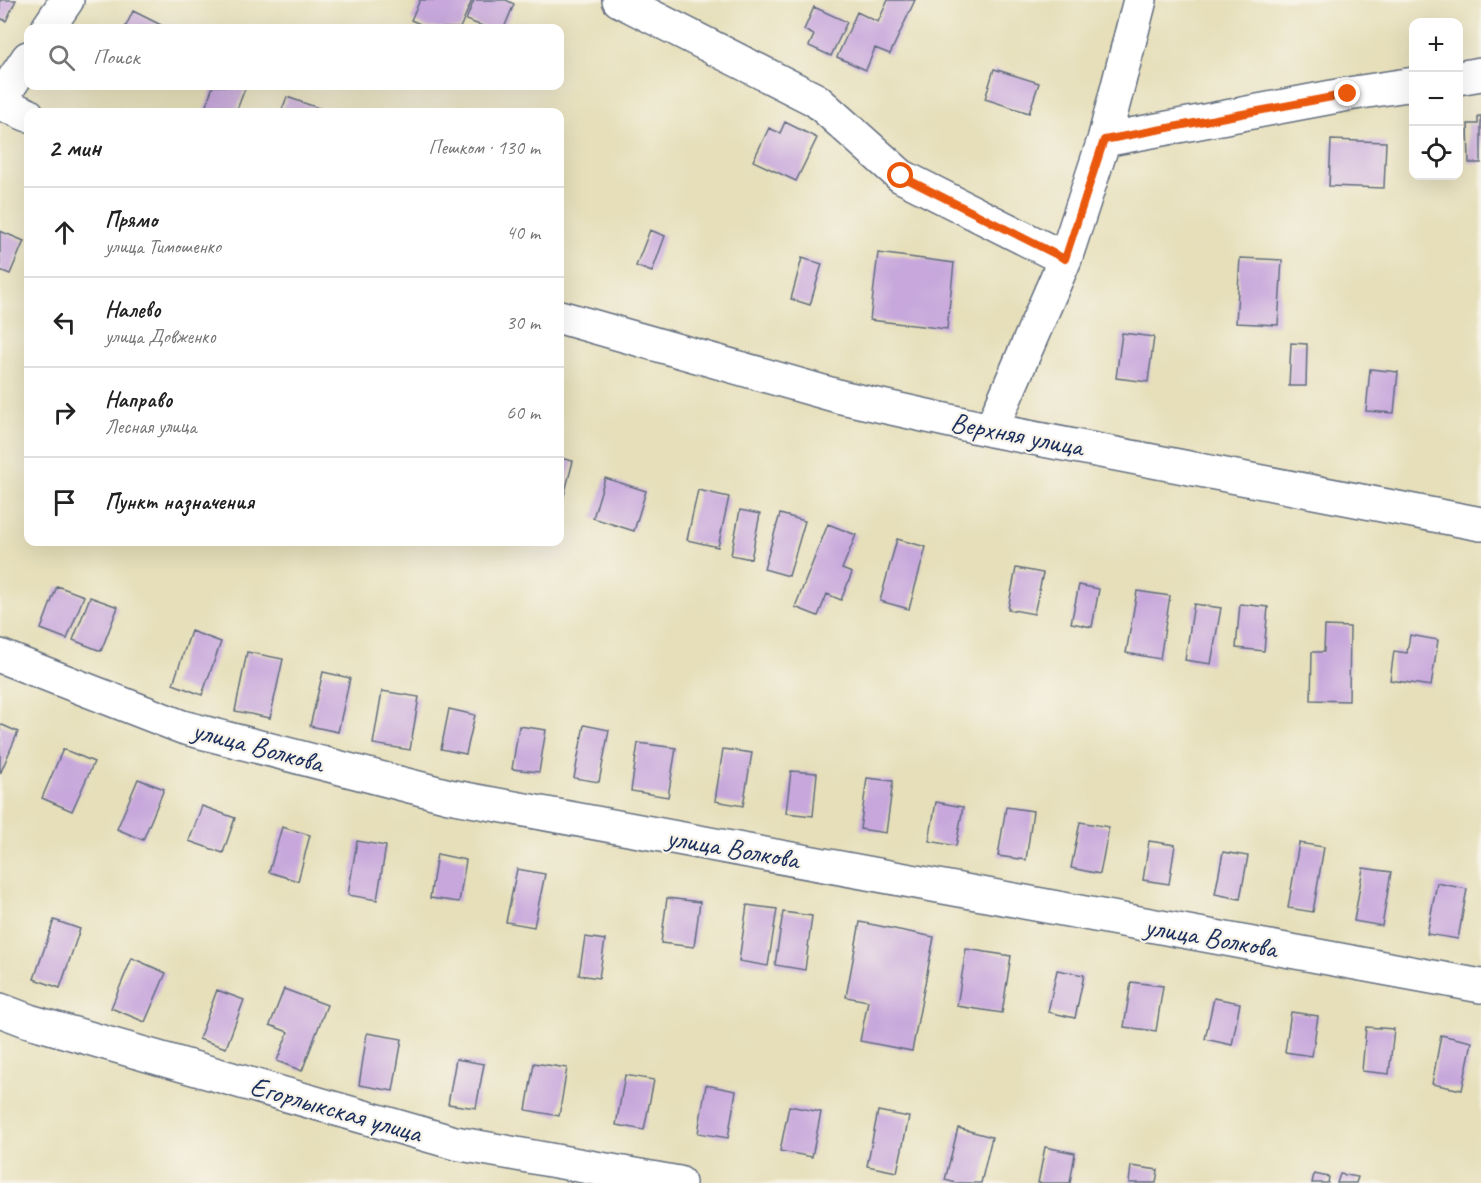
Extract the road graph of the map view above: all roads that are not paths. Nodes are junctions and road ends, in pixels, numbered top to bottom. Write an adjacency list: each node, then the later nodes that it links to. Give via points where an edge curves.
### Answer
1 (67, 0): 4 (street)
2 (619, 0): 12 (street, via 816,100 901,176)
3 (1140, 0): 11 (street)
4 (51, 24)
5 (24, 64): 9 (street)
6 (1481, 74): 7 (street)
7 (1463, 77)
8 (1409, 85): 11 (street)
9 (0, 102): 10 (street)
10 (24, 113)
11 (1104, 140): 12 (street)
12 (1065, 259): 14 (street)
13 (564, 318): 14 (street, Верхняя улица, via 841,397)
14 (992, 430): 15 (street, Верхняя улица)
15 (1481, 524)
16 (0, 656): 17 (street, улица Волкова, via 182,727 449,796)
17 (1481, 986)
18 (0, 1010): 19 (street, Егорлыкская улица, via 455,1143)
19 (679, 1183)

